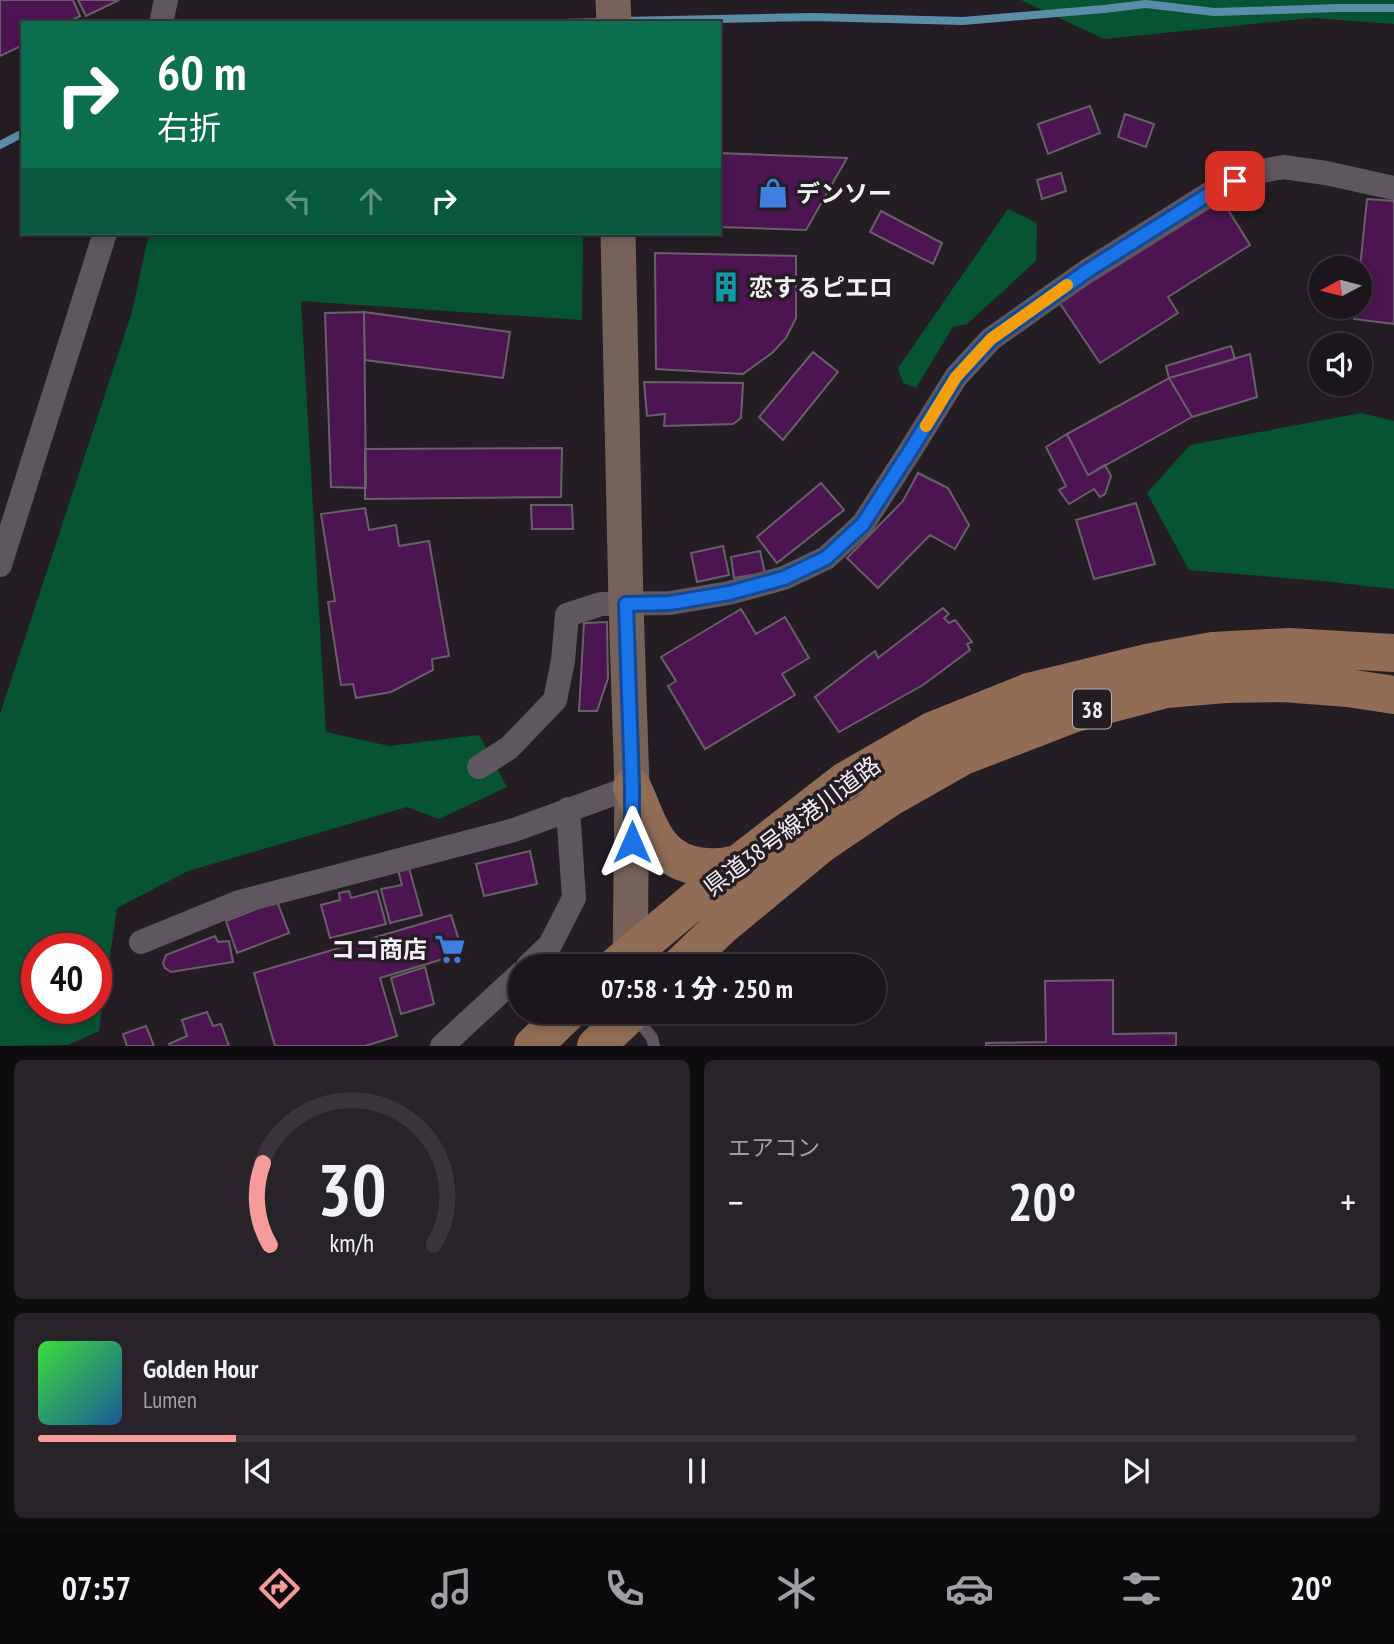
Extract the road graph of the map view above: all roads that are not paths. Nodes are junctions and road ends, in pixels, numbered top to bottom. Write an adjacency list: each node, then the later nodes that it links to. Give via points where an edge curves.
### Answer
1 (166, 0): 3 (street)
2 (613, 0): 4 (street)
3 (161, 21)
4 (614, 21)
5 (1394, 188): 9 (street, via 1283,167 1252,173 1217,189 1087,271 991,339 956,377 863,524 826,558 784,578 729,593 670,603)
6 (104, 235): 8 (street)
7 (618, 235): 9 (street)
8 (0, 565)
9 (626, 604): 12 (street, via 601,604 568,615 555,700 509,748); 13 (street)
10 (1394, 653): 15 (main road, 県道38号線港川道路 / 38, via 1289,647 1213,651 1029,692 932,731 888,755 845,781)
11 (1394, 695): 20 (main road, 県道38号線港川道路 / 38, via 1283,683 1225,684 1166,689 1072,715 963,756 889,798 763,891)
12 (478, 767)
13 (632, 786): 14 (street); 15 (main road, via 655,837 673,856 699,867); 18 (street)
14 (568, 809): 16 (street, via 514,830 239,902); 17 (street, via 574,898)
15 (738, 864): 19 (main road, 県道38号線港川道路 / 38)
16 (141, 942)
17 (541, 954)
18 (626, 954)
19 (634, 954)
20 (693, 954)
21 (508, 985): 26 (street)
22 (555, 1024): 27 (main road)
23 (619, 1024): 28 (main road)
24 (627, 1024): 29 (lane)
25 (641, 1024): 30 (lane)
26 (442, 1045)
27 (533, 1045)
28 (596, 1045)
29 (619, 1045)
30 (654, 1045)

